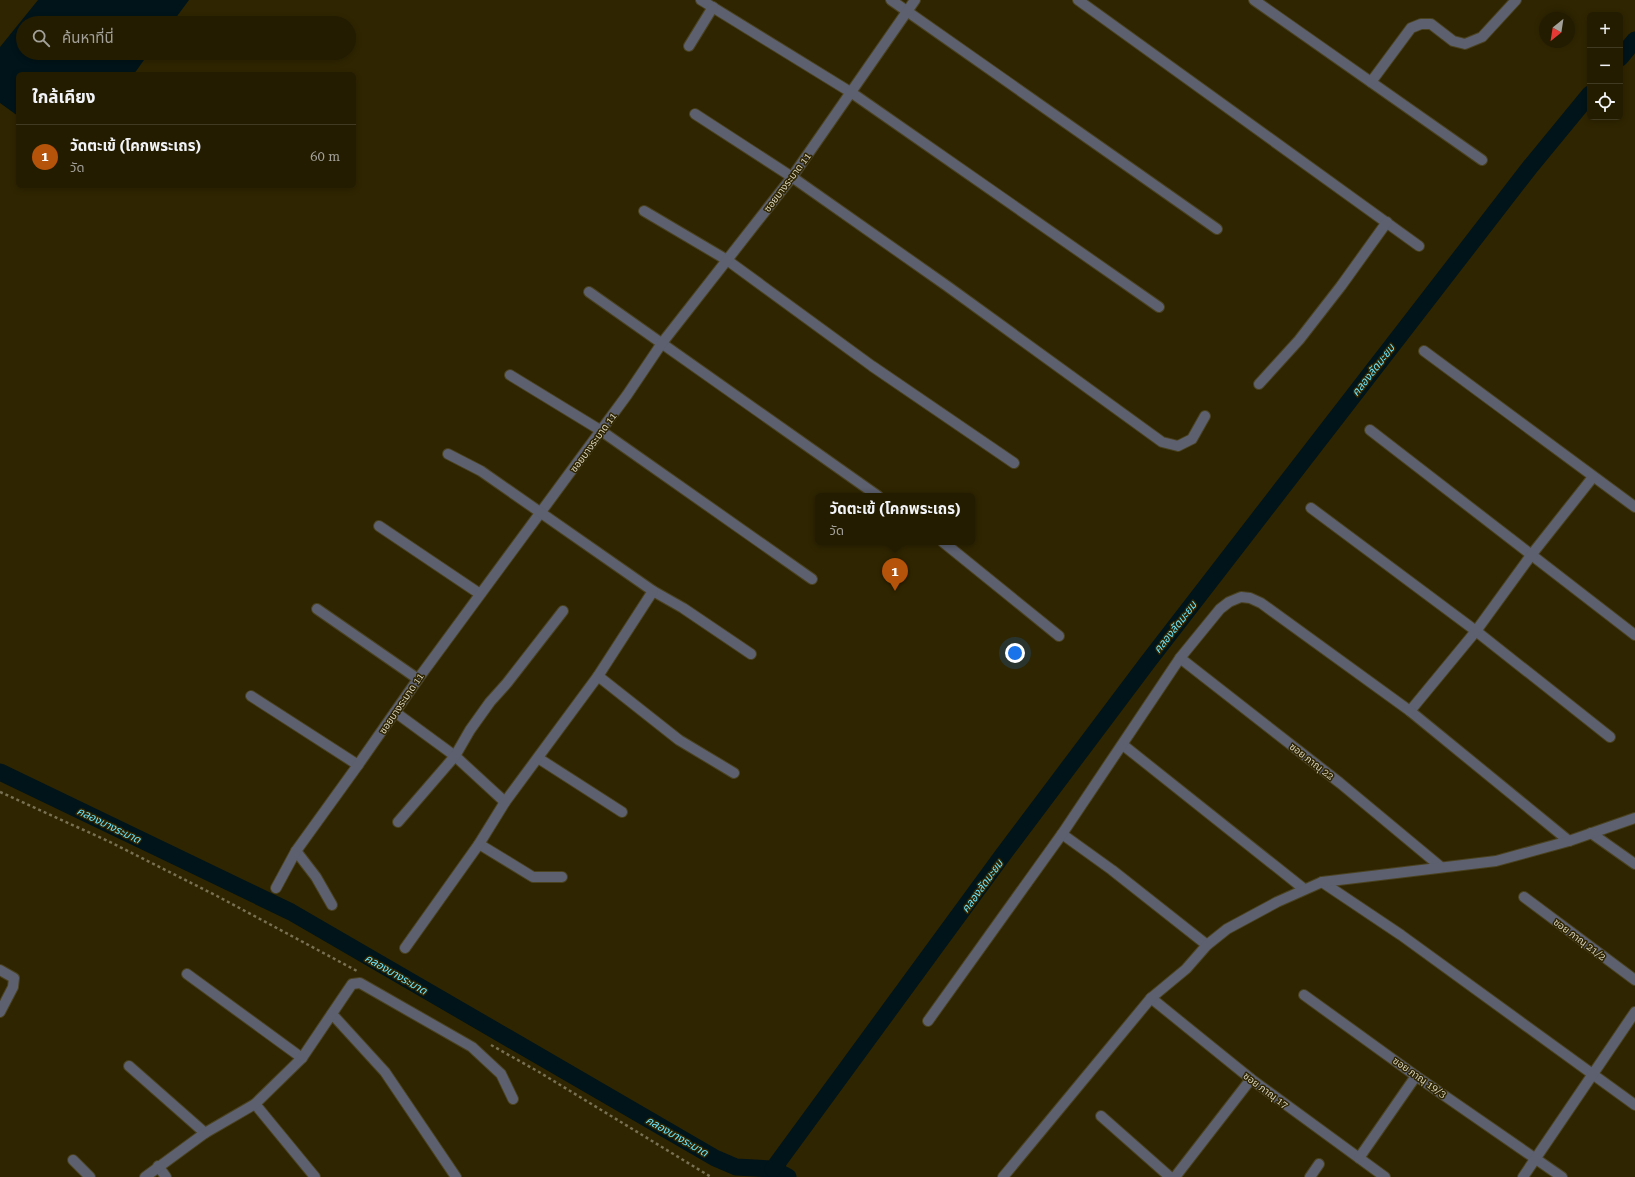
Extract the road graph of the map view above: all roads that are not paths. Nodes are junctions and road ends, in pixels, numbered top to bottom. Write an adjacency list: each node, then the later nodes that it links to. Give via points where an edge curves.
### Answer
1 (701, 0): 7 (street)
2 (891, 0): 8 (street)
3 (915, 0): 8 (street, ซอยบางระมาด 11)
4 (1078, 0): 16 (street)
5 (1254, 0): 10 (street)
6 (1516, 0): 10 (street, via 1482,37 1465,44 1453,40 1431,24 1411,28)
7 (713, 7): 9 (street); 11 (street)
8 (908, 11): 11 (street, ซอยบางระมาด 11); 17 (street)
9 (689, 46)
10 (1371, 82): 13 (street)
11 (852, 93): 14 (street, ซอยบางระมาด 11); 21 (street)
12 (695, 114): 14 (street)
13 (1482, 160)
14 (792, 177): 19 (street, ซอยบางระมาด 11); 26 (street, via 1162,442 1178,446 1192,439)
15 (644, 211): 19 (street)
16 (1387, 222): 18 (street); 25 (street, via 1337,292 1299,340)
17 (1217, 229)
18 (1419, 246)
19 (727, 260): 22 (street, ซอยบางระมาด 11); 30 (street, via 872,366)
20 (589, 292): 22 (street)
21 (1159, 307)
22 (662, 343): 27 (street, ซอยบางระมาด 11); 32 (street)
23 (1424, 351): 31 (street)
24 (510, 375): 27 (street)
25 (1259, 384)
26 (1205, 416)
27 (600, 430): 35 (street, ซอยบางระมาด 11); 39 (street)
28 (1370, 430): 38 (street)
29 (448, 454): 35 (street, via 481,471)
30 (1014, 463)
31 (1593, 477): 33 (street); 38 (street)
32 (874, 493)
33 (1635, 507)
34 (1311, 508): 44 (street)
35 (541, 512): 40 (street); 41 (street, ซอยบางระมาด 11)
36 (379, 526): 41 (street)
37 (947, 545): 46 (street)
38 (1532, 554): 44 (street); 45 (street)
39 (812, 579)
40 (653, 590): 47 (street); 49 (street)
41 (480, 594): 50 (street, ซอยบางระมาด 11)
42 (317, 609): 50 (street)
43 (563, 611): 56 (street, via 490,702 470,730)
44 (1476, 630): 52 (street); 54 (street)
45 (1635, 635)
46 (1059, 636)
47 (751, 654)
48 (1180, 658): 52 (street, via 1220,609 1241,597 1250,598 1261,603); 55 (street); 70 (street, ซอย ภาณุ 22, via 1340,783)
49 (598, 676): 57 (street); 59 (street, via 679,740)
50 (418, 679): 53 (street, ซอยบางระมาด 11)
51 (251, 696): 58 (street)
52 (1410, 711): 66 (street)
53 (395, 712): 56 (street); 58 (street, ซอยบางระมาด 11)
54 (1610, 737)
55 (1123, 745): 65 (street); 74 (street)
56 (456, 756): 60 (street); 63 (street)
57 (538, 758): 60 (street); 61 (street)
58 (358, 765): 68 (street, ซอยบางระมาด 11)
59 (734, 773)
60 (505, 802): 67 (street)
61 (622, 812)
62 (1635, 818): 64 (street)
63 (398, 822)
64 (1591, 833): 66 (street); 69 (street)
65 (1062, 834): 77 (street, via 1112,870); 87 (street)
66 (1569, 841): 70 (street, via 1496,861)
67 (479, 844): 71 (street, via 533,877); 78 (street)
68 (296, 851): 73 (street, ซอยบางระมาด 11); 76 (street, via 316,877)
69 (1635, 864)
70 (1441, 867): 72 (street)
71 (562, 877)
72 (1322, 882): 74 (street); 90 (street, via 1401,935)
73 (276, 888)
74 (1304, 889): 77 (street, via 1227,929)
75 (1524, 897): 81 (street, ซอย ภาณุ 21/2)
76 (332, 905)
77 (1206, 945): 83 (street, via 1186,968)
78 (405, 948)
79 (0, 970): 84 (street, via 14,978 13,987)
80 (187, 974): 88 (street)
81 (1635, 980)
82 (1304, 995): 91 (street, ซอย ภาณุ 19/3)
83 (1151, 998): 92 (street, ซอย ภาณุ 17); 108 (street)
84 (0, 1012)
85 (1635, 1012): 90 (street)
86 (332, 1014): 88 (street); 93 (street, via 352,984 360,983 472,1047 501,1074); 107 (street, via 385,1072)
87 (928, 1021)
88 (302, 1058): 94 (street)
89 (129, 1066): 97 (street)
90 (1592, 1074): 95 (street); 99 (street)
91 (1416, 1076): 98 (street); 99 (street, ซอย ภาณุ 19/3)
92 (1251, 1079): 98 (street, ซอย ภาณุ 17); 110 (street)
93 (513, 1099)
94 (255, 1104): 97 (street); 106 (street)
95 (1635, 1105)
96 (1101, 1116): 109 (street)
97 (205, 1133): 102 (street)
98 (1359, 1158): 112 (street, ซอย ภาณุ 17)
99 (1536, 1158): 113 (street); 114 (street, ซอย ภาณุ 19/3)
100 (73, 1160): 103 (street)
101 (1319, 1164): 111 (street)
102 (158, 1166): 104 (street); 105 (street)
103 (90, 1177)
104 (145, 1177)
105 (166, 1177)
106 (315, 1177)
107 (456, 1177)
108 (1003, 1177)
109 (1170, 1177)
110 (1175, 1177)
111 (1310, 1177)
112 (1385, 1177)
113 (1523, 1177)
114 (1562, 1177)

